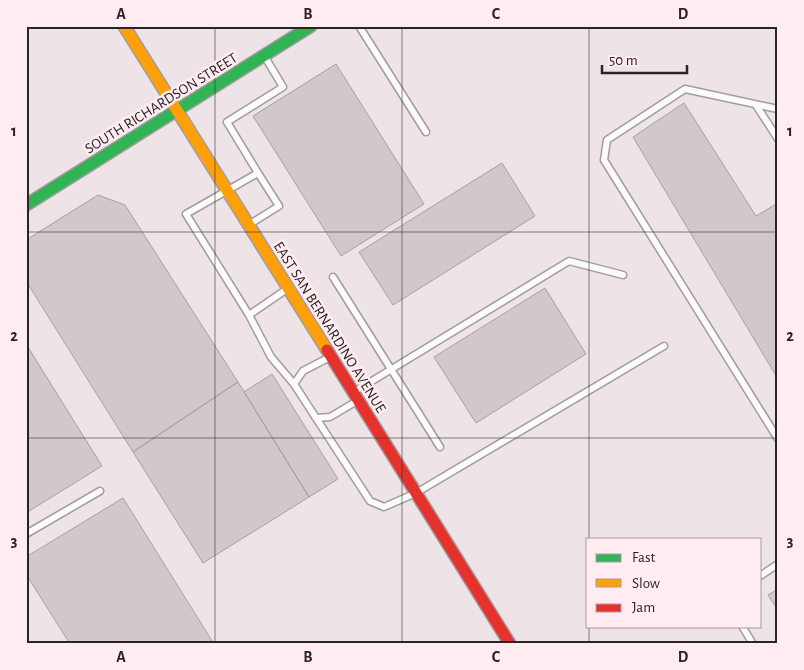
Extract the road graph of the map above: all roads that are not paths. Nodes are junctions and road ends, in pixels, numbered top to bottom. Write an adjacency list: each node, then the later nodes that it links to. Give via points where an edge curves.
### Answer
1 (124, 26): 7 (main road, EAST SAN BERNARDINO AVENUE)
2 (311, 26): 4 (main road, SOUTH RICHARDSON STREET)
3 (359, 26): 8 (lane)
4 (264, 56): 7 (main road, SOUTH RICHARDSON STREET); 10 (lane, via 283,87 227,122)
5 (756, 105): 6 (lane); 9 (lane); 24 (lane, via 685,89 607,140 604,160)
6 (778, 109)
7 (176, 110): 11 (main road, EAST SAN BERNARDINO AVENUE); 12 (main road, SOUTH RICHARDSON STREET)
8 (426, 132)
9 (778, 140)
10 (258, 173): 11 (lane); 13 (lane, via 279,206)
11 (227, 192): 13 (main road, EAST SAN BERNARDINO AVENUE); 17 (lane, via 186,214)
12 (26, 205)
13 (248, 225): 16 (main road, EAST SAN BERNARDINO AVENUE)
14 (624, 275): 20 (lane, via 569,261)
15 (333, 277): 20 (lane)
16 (288, 288): 17 (lane); 19 (main road, EAST SAN BERNARDINO AVENUE)
17 (249, 315): 21 (lane, via 271,357)
18 (664, 346): 27 (lane)
19 (330, 356): 21 (lane, via 303,371); 22 (main road, EAST SAN BERNARDINO AVENUE)
20 (392, 369): 22 (lane); 25 (lane)
21 (294, 384): 23 (lane)
22 (355, 397): 23 (lane, via 330,417); 27 (main road, EAST SAN BERNARDINO AVENUE)
23 (316, 418): 27 (lane, via 370,501 384,508)
24 (778, 438)
25 (440, 447)
26 (100, 491): 28 (lane)
27 (416, 493): 32 (main road, EAST SAN BERNARDINO AVENUE)
28 (26, 534)
29 (778, 564): 30 (lane)
30 (762, 575)
31 (743, 628): 33 (lane)
32 (510, 644)
33 (753, 644)

